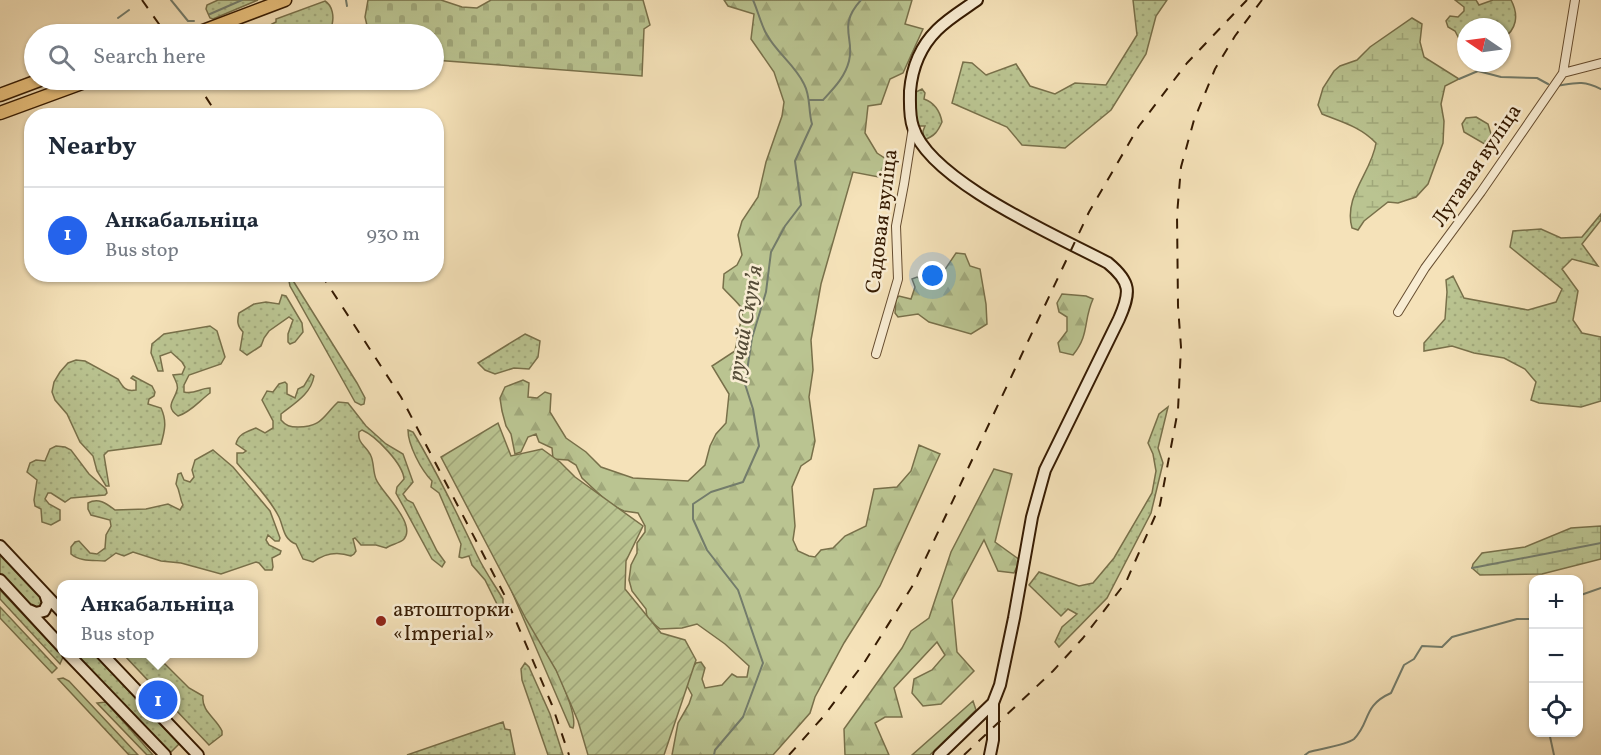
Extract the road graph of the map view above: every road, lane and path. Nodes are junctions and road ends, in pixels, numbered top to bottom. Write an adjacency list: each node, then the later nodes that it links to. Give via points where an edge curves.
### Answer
1 (285, 0): 4 (main road)
2 (977, 0): 11 (street, Садовая вуліца, via 938,29 919,54 911,82)
3 (1575, 0): 6 (street)
4 (221, 24)
5 (1601, 63): 6 (street)
6 (1563, 73): 12 (street, Лугавая вуліца)
7 (24, 86): 9 (main road)
8 (63, 90): 10 (main road)
9 (0, 95)
10 (0, 113)
11 (913, 127): 13 (street, Садовая вуліца, via 896,226 898,279); 24 (street, Садовая вуліца, via 925,149 957,179 1108,263 1127,283 1125,306 1045,470)
12 (1398, 312)
13 (876, 354)
14 (0, 546): 16 (street)
15 (0, 580): 18 (street)
16 (45, 594): 17 (street); 18 (street, via 48,603 44,611)
17 (57, 607)
18 (29, 610): 20 (street)
19 (57, 611): 20 (street, via 47,614)
20 (45, 628): 21 (street)
21 (57, 641)
22 (72, 658): 25 (street)
23 (106, 658): 26 (street)
24 (993, 703): 27 (street); 28 (street)
25 (165, 755)
26 (198, 755)
27 (939, 755)
28 (990, 755)

